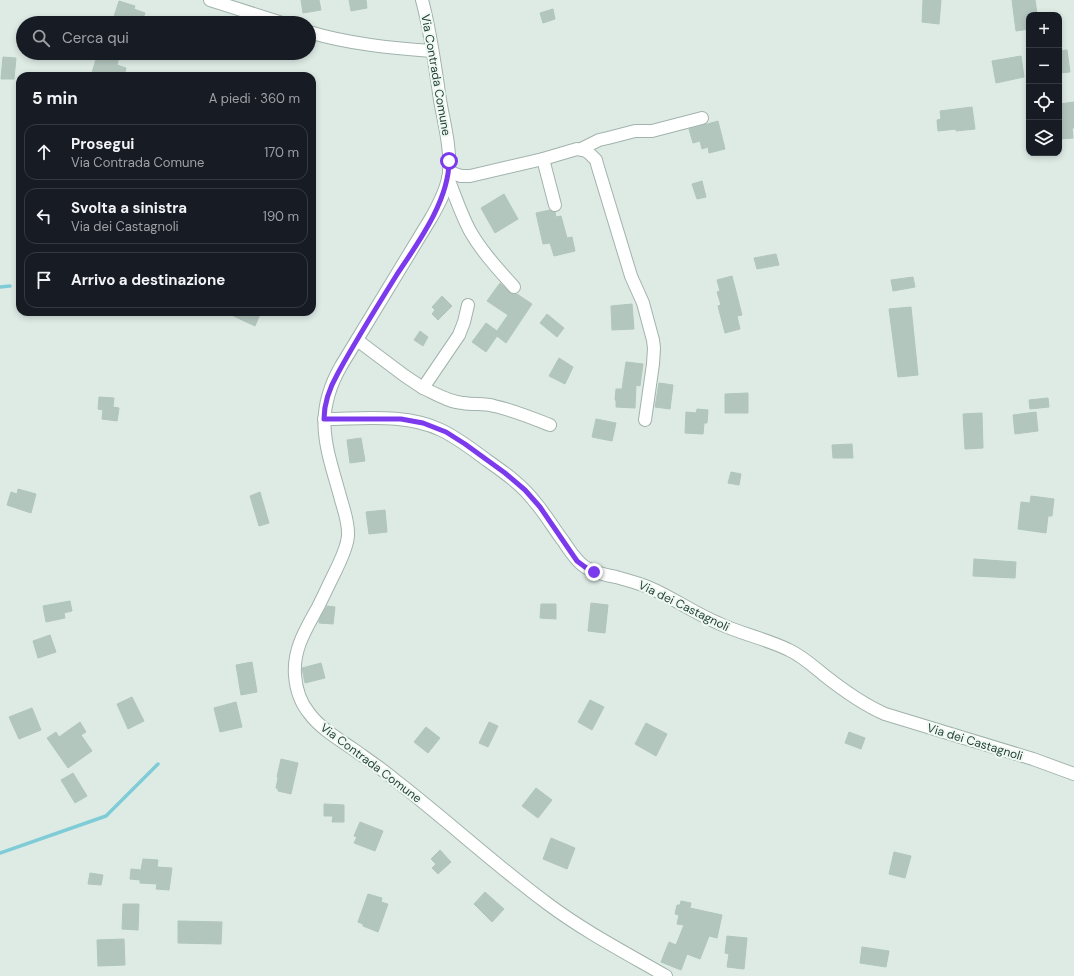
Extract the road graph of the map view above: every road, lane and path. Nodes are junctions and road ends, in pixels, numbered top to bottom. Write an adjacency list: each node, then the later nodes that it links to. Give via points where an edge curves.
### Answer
1 (210, 0): 3 (street)
2 (422, 0): 5 (street, Via Contrada Comune)
3 (260, 16)
4 (316, 34): 5 (street, via 361,44)
5 (432, 51): 9 (street, Via Contrada Comune, via 448,144)
6 (702, 118): 7 (street, via 652,131 621,134 599,140)
7 (581, 150): 8 (street); 16 (street, via 596,160 653,340 653,364)
8 (543, 159): 9 (street, via 470,176); 10 (street)
9 (448, 175): 11 (street, via 460,210 474,237); 13 (street, Via Contrada Comune, via 429,223)
10 (555, 205)
11 (514, 287)
12 (468, 305): 14 (street, via 459,335)
13 (357, 340): 14 (street); 15 (street, Via Contrada Comune, via 334,380)
14 (423, 388): 17 (street, via 453,401 496,406)
15 (324, 419): 18 (street, Via dei Castagnoli, via 401,419 441,430 465,444 520,485 540,507 577,561 589,569 650,588 716,623 791,651 854,698 885,714); 19 (street, Via Contrada Comune, via 327,444 348,535 339,562 302,634 297,649 295,680 305,708 329,732 395,780 547,904)
16 (645, 420)
17 (550, 425)
18 (1074, 774)
19 (666, 976)

